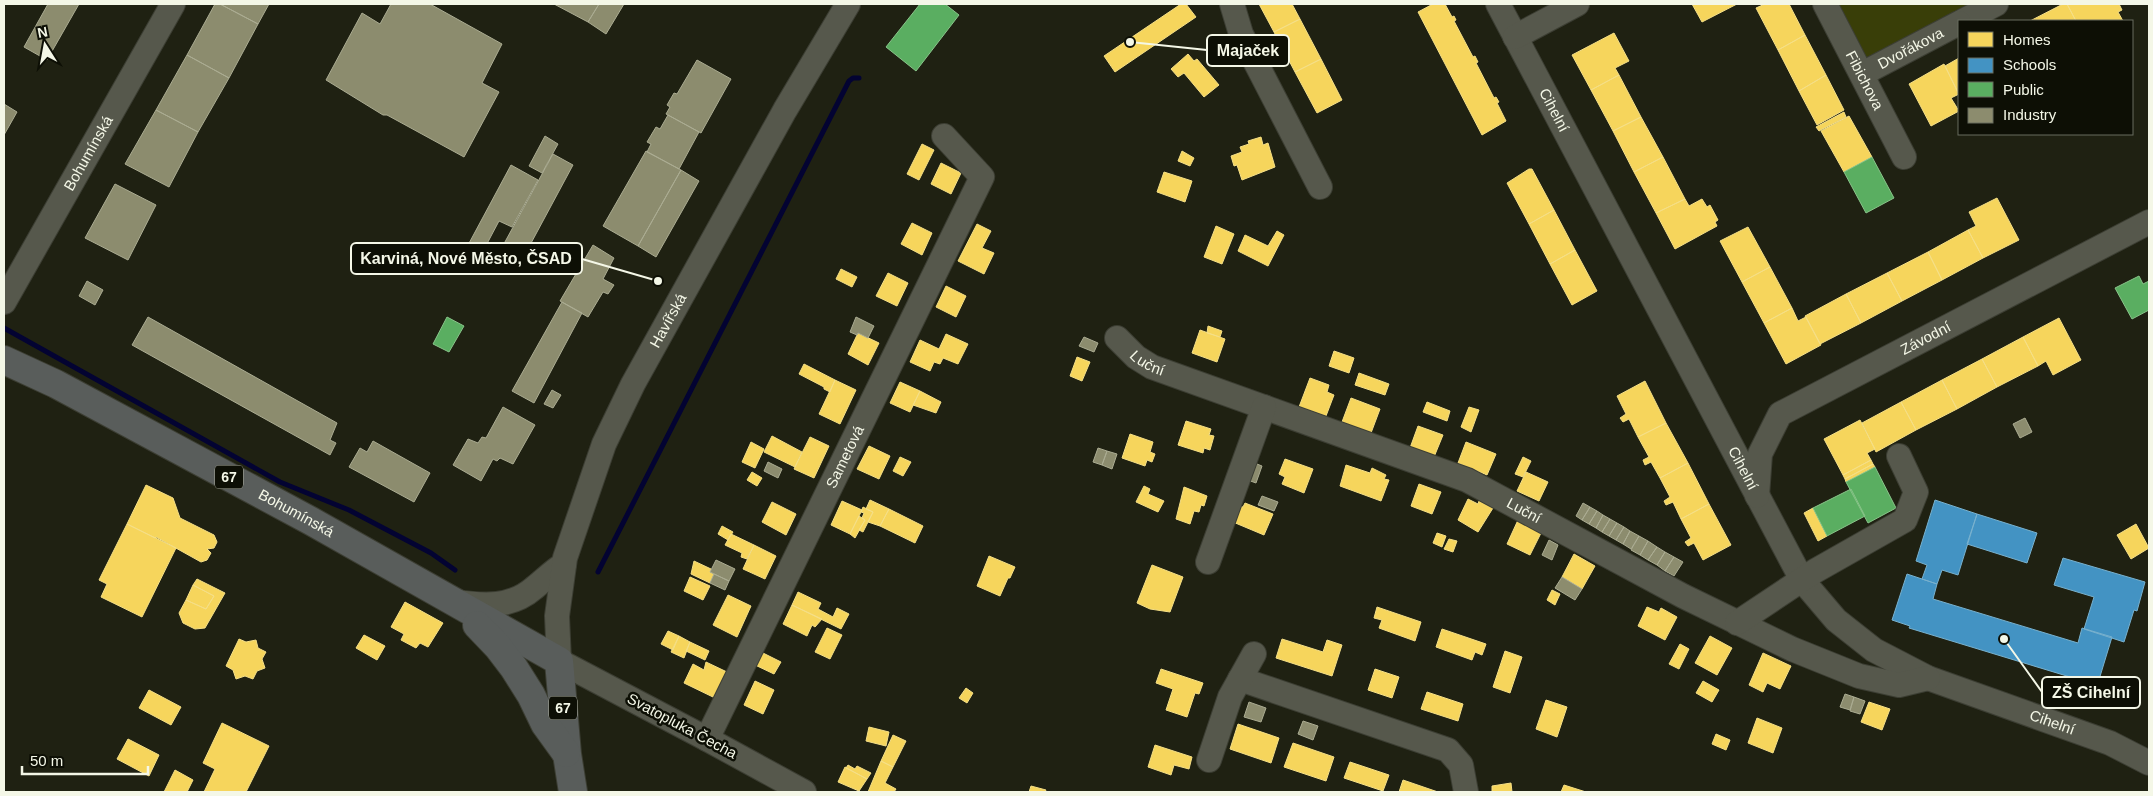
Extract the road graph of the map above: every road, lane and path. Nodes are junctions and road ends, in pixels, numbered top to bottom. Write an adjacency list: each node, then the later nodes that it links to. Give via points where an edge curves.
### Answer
1 (173, 4): 16 (street, Bohumínská)
2 (848, 4): 23 (street, Havířská, via 785,110 633,384 604,444)
3 (1232, 4): 14 (street, via 1241,34)
4 (1498, 4): 10 (street, Cihelní)
5 (1578, 4): 10 (street)
6 (1825, 4): 11 (street, Fibichova)
7 (1996, 4): 8 (street)
8 (1965, 20)
9 (1958, 24): 11 (street, Dvořákova)
10 (1515, 37): 21 (street, Cihelní)
11 (1862, 74): 13 (street, Fibichova)
12 (944, 136): 31 (street, Sametová, via 982,177)
13 (1904, 157)
14 (1320, 187)
15 (2149, 222): 21 (street, Závodní, via 1780,414 1760,454)
16 (4, 302)
17 (1117, 338): 19 (street, Luční, via 1152,368)
18 (4, 360): 25 (main road, Bohumínská / 67, via 146,432)
19 (1264, 407): 22 (street); 26 (street, Luční, via 1468,480)
20 (1899, 456): 24 (street, via 1916,492 1905,520)
21 (1757, 496): 24 (street, Cihelní)
22 (1208, 562)
23 (564, 564): 25 (street, via 510,602); 28 (street, Havířská, via 557,616)
24 (1802, 580): 26 (street); 29 (street, Cihelní, via 1836,620 1874,650)
25 (458, 606): 28 (main road, Bohumínská / 67); 32 (main road, via 514,668 545,724)
26 (1737, 623): 29 (street, Luční, via 1860,676 1899,685)
27 (1254, 654): 30 (street)
28 (559, 661): 31 (street, Svatopluka Čecha); 32 (main road, 67)
29 (1928, 678): 34 (street, Cihelní, via 2110,742)
30 (1240, 679): 33 (street, via 1230,696); 37 (street, via 1448,750 1460,765)
31 (707, 738): 36 (street, Svatopluka Čecha)
32 (567, 754): 35 (main road, 67)
33 (1209, 760)
34 (2149, 763)
35 (573, 792)
36 (804, 792)
37 (1466, 792)

